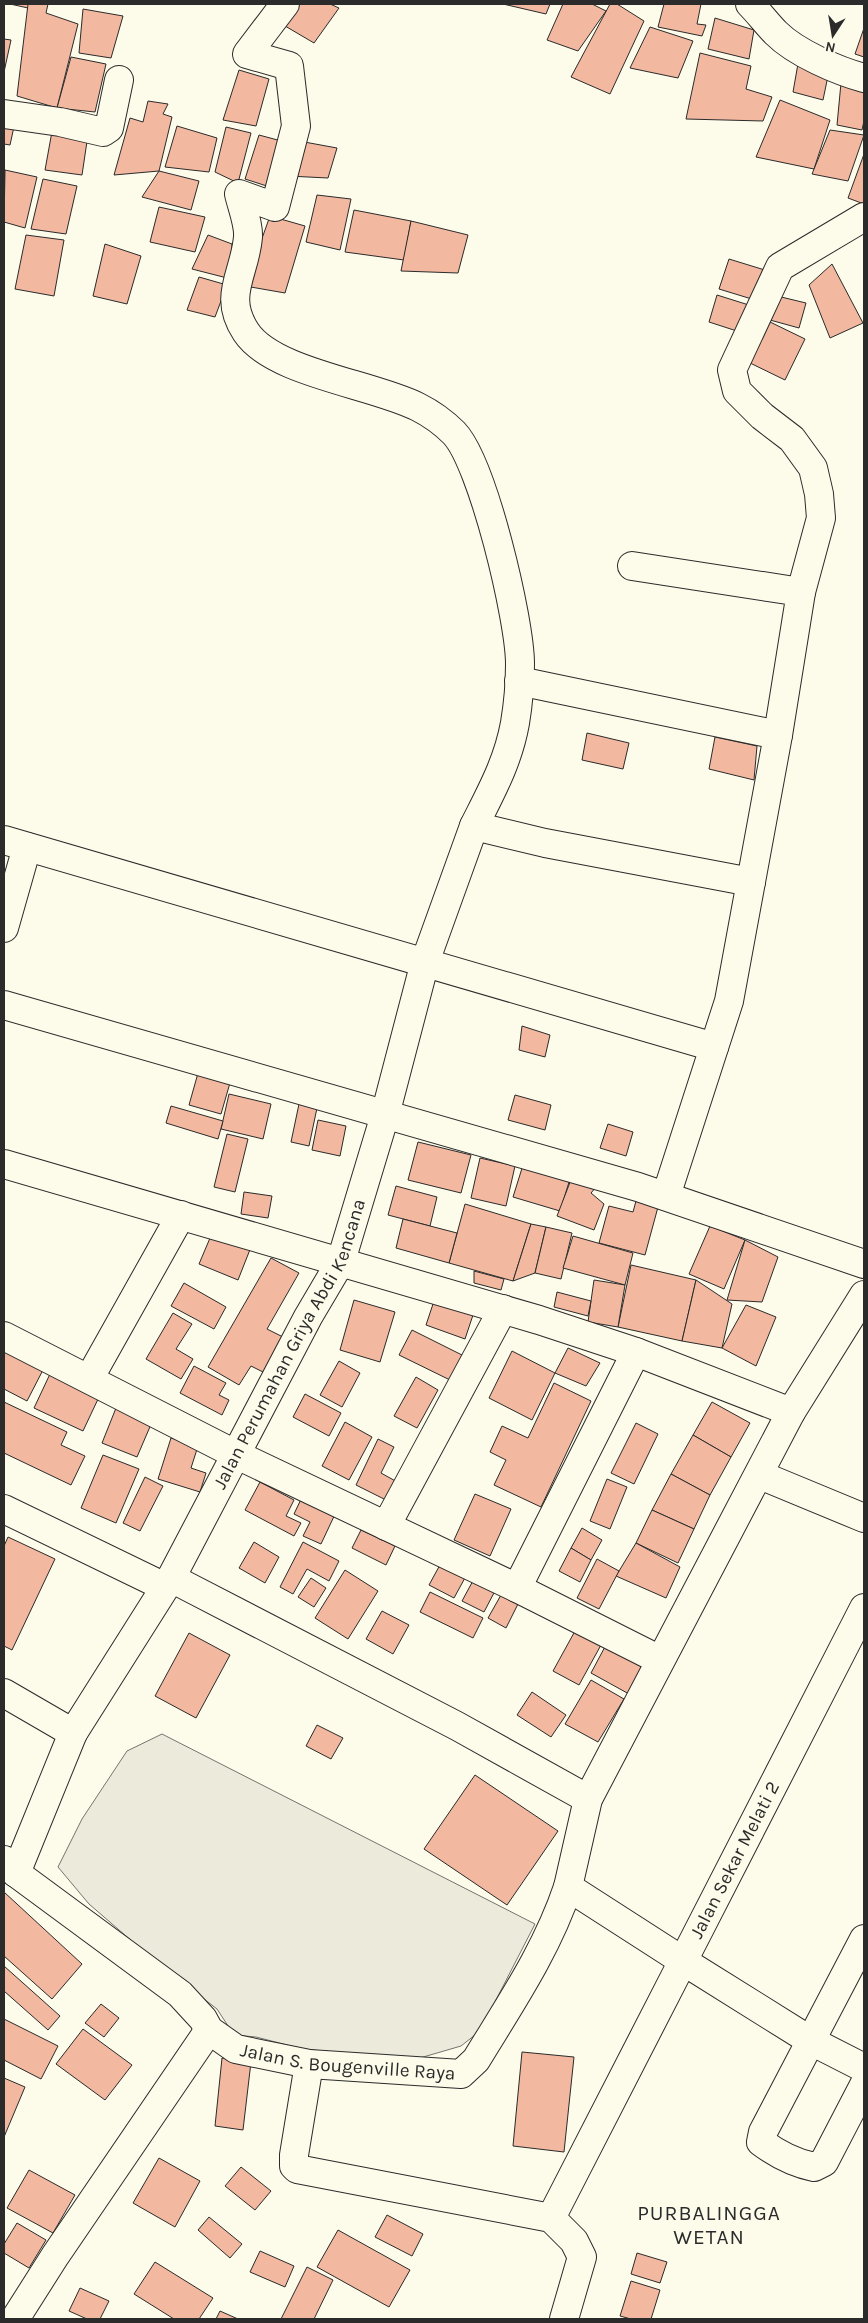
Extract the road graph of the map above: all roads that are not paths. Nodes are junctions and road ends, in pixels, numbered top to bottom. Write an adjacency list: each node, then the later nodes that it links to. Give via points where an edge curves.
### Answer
1 (284, 4): 9 (street, Jalan Perumahan Griya Abdi Kencana, via 247,54 289,66 296,126 275,207 239,194 248,236 235,294 235,312 246,333 262,350 296,366 385,393 420,408 454,433 474,465 493,527 515,618 520,664)
2 (750, 4): 3 (street, via 777,34 802,52)
3 (864, 78)
4 (119, 80): 5 (street, via 109,128 104,132)
5 (4, 114)
6 (864, 217): 8 (street, via 780,267 732,370 737,391 792,439 813,468 821,518)
7 (632, 566): 8 (street)
8 (801, 592): 10 (street)
9 (518, 681): 10 (street); 11 (street, Jalan Perumahan Griya Abdi Kencana, via 515,723 503,769)
10 (778, 735): 13 (street)
11 (470, 838): 13 (street, via 545,843); 15 (street, Jalan Perumahan Griya Abdi Kencana)
12 (16, 844): 14 (street); 15 (street)
13 (751, 882): 17 (street, via 729,1001)
14 (4, 928)
15 (425, 962): 17 (street); 18 (street, Jalan Perumahan Griya Abdi Kencana)
16 (4, 1006): 18 (street)
17 (714, 1047): 20 (street)
18 (385, 1115): 20 (street); 22 (street, Jalan Perumahan Griya Abdi Kencana)
19 (4, 1164): 21 (street)
20 (666, 1196): 23 (street)
21 (181, 1215): 22 (street); 28 (street)
22 (342, 1261): 25 (street); 30 (street, Jalan Perumahan Griya Abdi Kencana, via 308,1317)
23 (864, 1264)
24 (864, 1296): 29 (street)
25 (503, 1309): 27 (street); 34 (street)
26 (4, 1336): 28 (street)
27 (636, 1352): 29 (street); 36 (street)
28 (89, 1379): 30 (street)
29 (791, 1412): 31 (street)
30 (235, 1454): 34 (street); 35 (street, Jalan Perumahan Griya Abdi Kencana)
31 (760, 1475): 33 (street); 38 (street)
32 (4, 1509): 35 (street)
33 (864, 1518)
34 (386, 1526): 36 (street)
35 (168, 1583): 40 (street, Jalan Perumahan Griya Abdi Kencana); 41 (street, via 457,1726)
36 (517, 1588): 38 (street)
37 (864, 1608): 45 (street, Jalan Sekar Melati 2)
38 (660, 1660): 41 (street)
39 (4, 1693): 40 (street)
40 (73, 1732): 42 (street, Jalan Perumahan Griya Abdi Kencana)
41 (588, 1798): 43 (street)
42 (10, 1867): 46 (street, Jalan S. Bougenville Raya, via 180,1994 204,2019)
43 (568, 1887): 45 (street, Jalan Sekar Melati 2); 48 (street, Jalan S. Bougenville Raya, via 544,1948 476,2060 461,2074)
44 (864, 1939): 47 (street)
45 (683, 1961): 47 (street); 51 (street)
46 (209, 2030): 48 (street, Jalan S. Bougenville Raya, via 236,2049); 52 (street, via 55,2256)
47 (811, 2042): 49 (street); 50 (street, via 763,2132 761,2142 771,2150 814,2168 824,2162)
48 (309, 2064): 51 (street, via 294,2155 297,2169)
49 (864, 2068)
50 (864, 2086)
51 (551, 2218): 53 (street, via 574,2241 582,2256)
52 (16, 2319)
53 (564, 2319)

